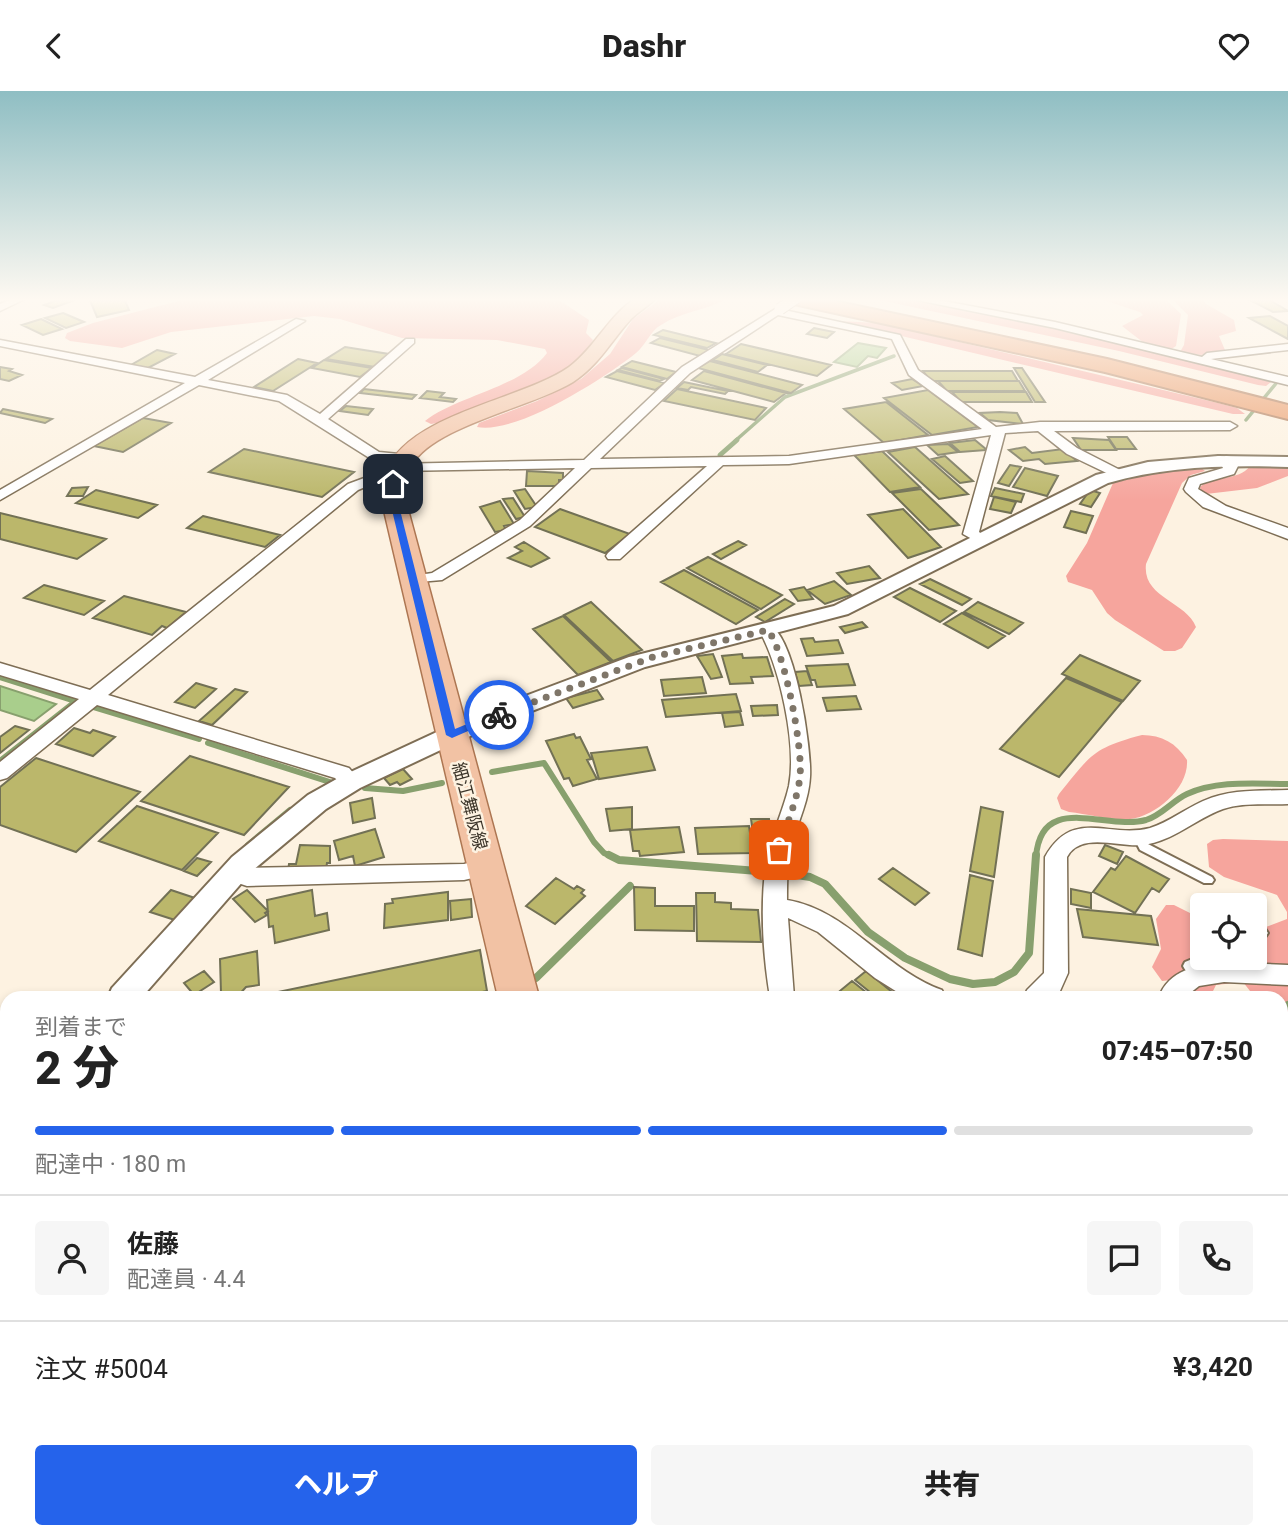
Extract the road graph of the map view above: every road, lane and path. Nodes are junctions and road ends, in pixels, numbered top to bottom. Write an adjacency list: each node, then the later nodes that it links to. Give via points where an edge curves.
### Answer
1 (115, 365): 10 (street)
2 (224, 365): 10 (street)
3 (383, 365): 14 (street)
4 (582, 365): 22 (main road, via 535,394 437,432 414,447)
5 (693, 365): 21 (street)
6 (910, 365): 17 (street)
7 (1098, 365): 13 (highway)
8 (1143, 365): 12 (highway)
9 (1222, 365): 11 (street)
10 (197, 381): 14 (street, via 283,398); 24 (street)
11 (1288, 381)
12 (1288, 401)
13 (1288, 412)
14 (319, 419): 22 (street)
15 (1040, 426): 16 (street); 17 (street); 23 (street, via 1072,451)
16 (1230, 426)
17 (994, 431): 19 (street, via 789,460); 26 (street, via 999,435 971,534)
18 (1226, 460): 20 (street); 23 (street); 25 (street, via 1229,471 1199,478 1191,485 1194,494 1213,506 1262,520)
19 (716, 462): 21 (street); 27 (street)
20 (1288, 462)
21 (587, 464): 22 (street); 28 (street, via 519,527 436,576)
22 (398, 468): 28 (main road, 細江舞阪線, via 394,502); 31 (street, via 353,487)
23 (1117, 474): 26 (street, via 1085,485)
24 (0, 496)
25 (1288, 534)
26 (981, 539): 29 (street, via 841,610)
27 (614, 557)
28 (413, 580): 32 (main road, 細江舞阪線)
29 (768, 630): 32 (street, via 637,663); 40 (street, via 775,639 788,689 801,767 779,850)
30 (0, 669): 31 (street)
31 (93, 697): 33 (street); 34 (street, via 342,772)
32 (452, 735): 34 (street); 37 (main road, 細江舞阪線)
33 (0, 773)
34 (351, 782): 38 (street, via 291,821)
35 (1288, 797): 36 (street, via 1218,803 1166,831)
36 (1139, 838): 39 (lane, via 1144,847); 48 (street, via 1079,836 1059,847 1058,961 1051,984)
37 (486, 866): 38 (street, via 464,872 247,877); 45 (main road, 細江舞阪線)
38 (234, 873): 44 (street)
39 (1208, 880)
40 (777, 907): 46 (street); 47 (street, via 810,915 899,982)
41 (1199, 970): 49 (street)
42 (1206, 970): 43 (street)
43 (1288, 975)
44 (128, 991)
45 (517, 991)
46 (782, 991)
47 (919, 991)
48 (1043, 991)
49 (1177, 991)

